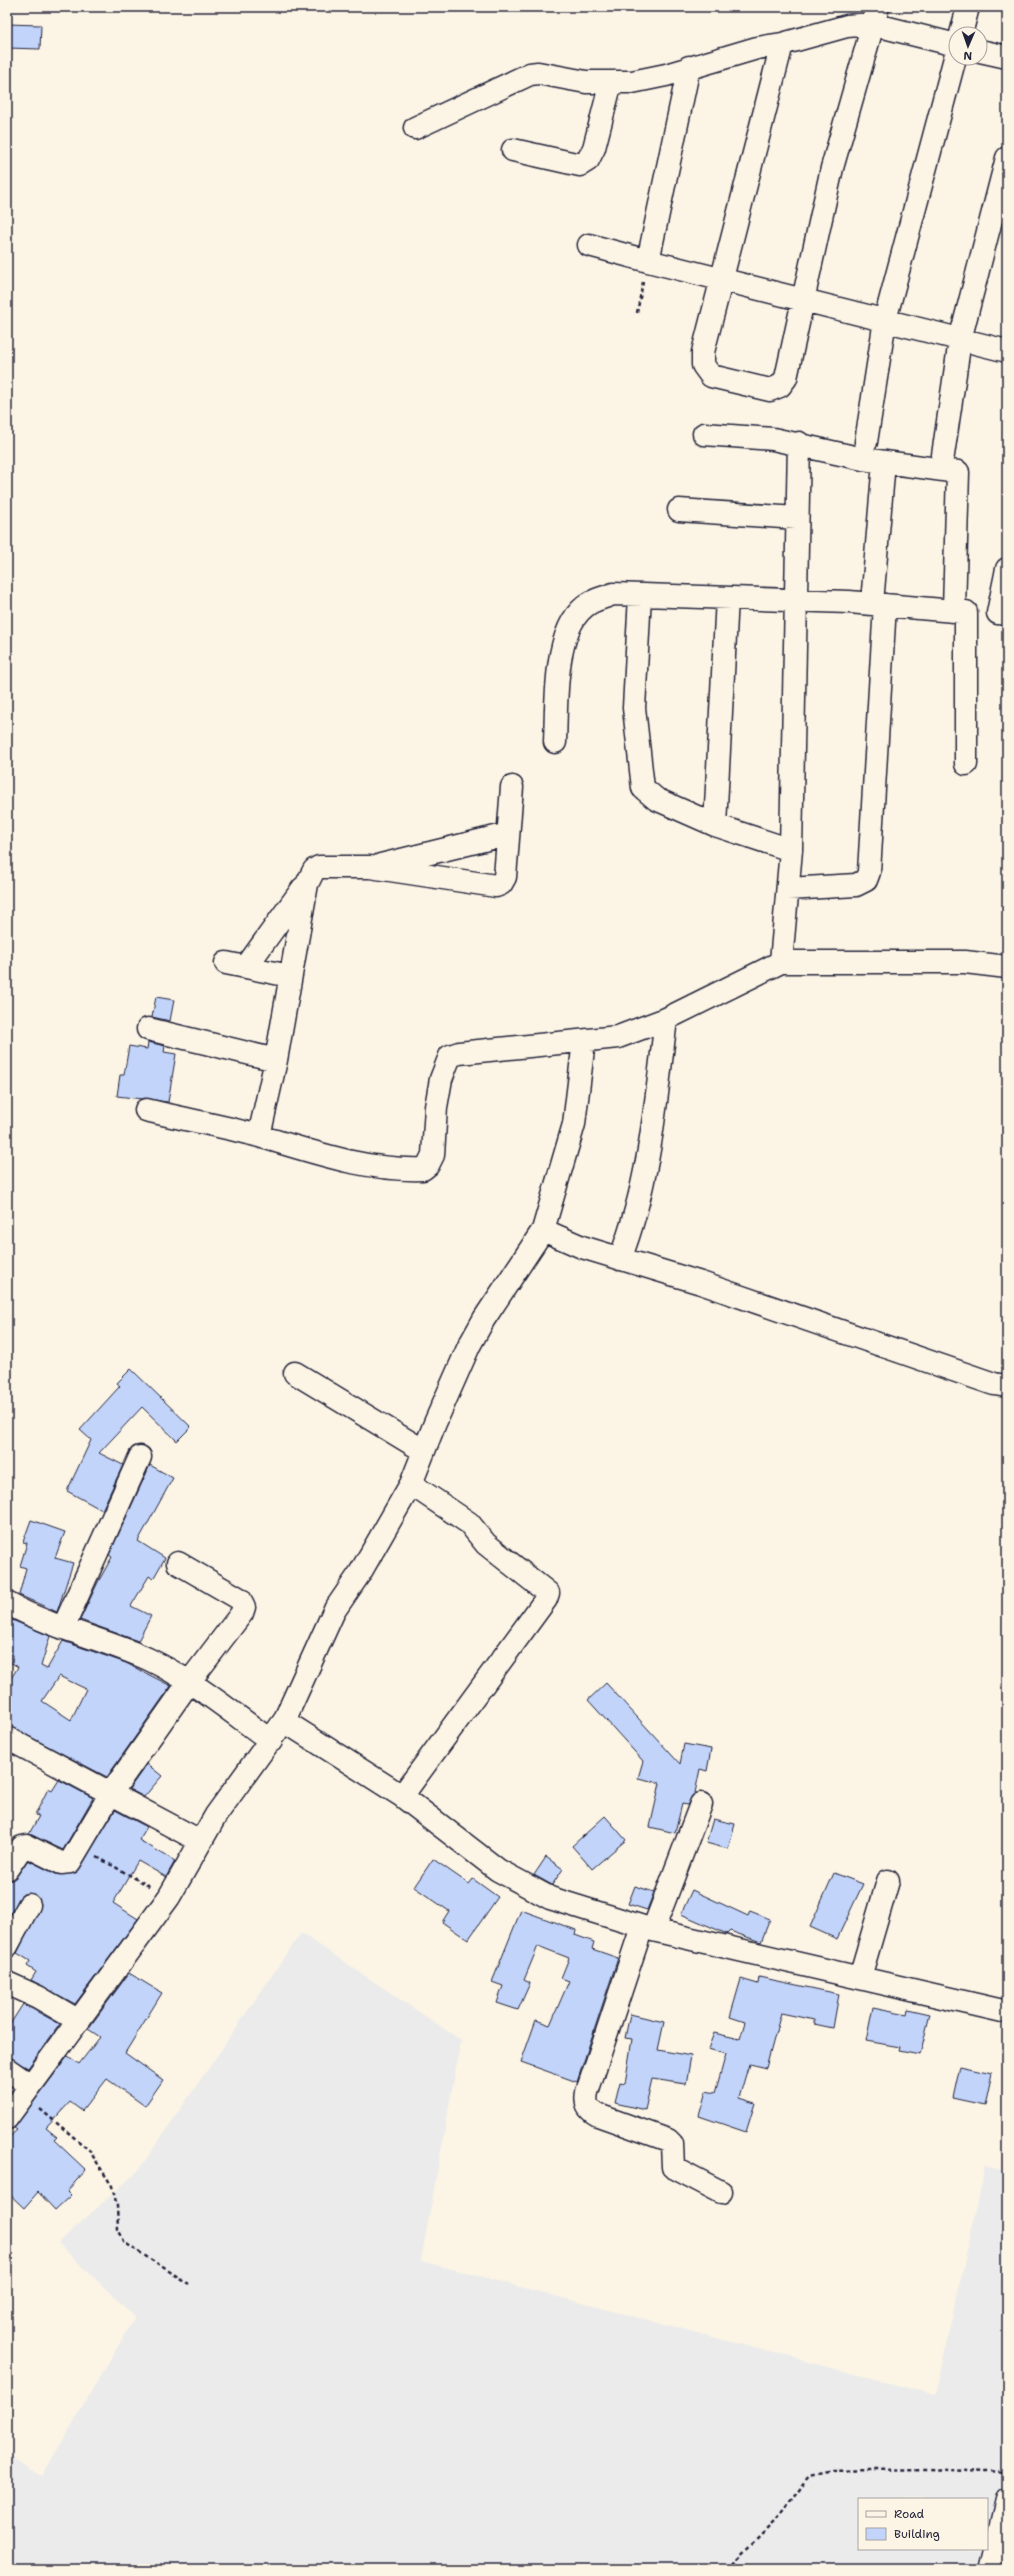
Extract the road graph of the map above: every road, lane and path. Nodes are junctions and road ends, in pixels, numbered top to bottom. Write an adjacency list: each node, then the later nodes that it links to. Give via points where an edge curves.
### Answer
1 (968, 7): 3 (street)
2 (875, 15): 4 (street); 5 (street, via 847,26); 17 (street, via 832,168)
3 (963, 26)
4 (948, 43)
5 (782, 44): 9 (street, via 757,48); 16 (street)
6 (988, 53): 7 (street)
7 (1007, 57)
8 (953, 66): 19 (street)
9 (689, 67): 10 (street, via 632,82); 15 (street)
10 (611, 82): 11 (street, via 586,82 530,74); 12 (street, via 594,148 588,160 580,164)
11 (415, 128)
12 (514, 150)
13 (1007, 158): 20 (street)
14 (589, 245): 15 (street)
15 (648, 261): 16 (street); 18 (path)
16 (723, 280): 17 (street); 17 (street, via 706,335 703,365 711,376 770,390 780,386 786,378)
17 (802, 299): 19 (street)
18 (636, 313)
19 (885, 320): 20 (street); 23 (street)
20 (960, 340): 21 (street); 25 (street)
21 (1007, 351)
22 (704, 434): 24 (street)
23 (866, 442)
24 (799, 443): 26 (street); 28 (street)
25 (943, 455)
26 (884, 462): 33 (street); 34 (street, via 958,472)
27 (679, 510): 28 (street)
28 (796, 518): 32 (street)
29 (1007, 568): 35 (street, via 998,613)
30 (640, 595): 31 (street); 36 (street, via 613,594 590,603 578,614 566,634 558,680); 39 (street, via 634,708 643,788 656,799)
31 (727, 598): 32 (street); 39 (street)
32 (795, 599): 33 (street); 41 (street)
33 (878, 604): 34 (street); 44 (street, via 869,872 866,880 856,885)
34 (954, 609): 37 (street, via 966,612)
35 (1007, 614)
36 (555, 742)
37 (966, 764)
38 (512, 787): 40 (street)
39 (715, 825): 41 (street)
40 (508, 834): 42 (street); 42 (street, via 505,878 496,886)
41 (791, 850): 44 (street)
42 (370, 867): 43 (street, via 316,867)
43 (307, 884): 47 (street); 47 (street, via 236,965)
44 (788, 889): 45 (street)
45 (781, 962): 46 (street, via 965,962); 48 (street)
46 (1007, 967)
47 (290, 976): 51 (street)
48 (666, 1019): 50 (street, via 618,1037); 55 (street, via 648,1167)
49 (148, 1029): 51 (street)
50 (584, 1041): 53 (street, via 542,1043 450,1056 443,1072 436,1107 433,1155 423,1169 369,1166 307,1152); 54 (street, via 574,1124)
51 (276, 1060): 53 (street)
52 (146, 1110): 53 (street)
53 (259, 1136)
54 (543, 1230): 55 (street, via 582,1247); 58 (street, via 469,1346)
55 (620, 1259): 57 (street, via 994,1384)
56 (296, 1373): 58 (street)
57 (1007, 1386)
58 (424, 1451): 60 (street)
59 (140, 1457): 63 (street)
60 (411, 1484): 65 (street, via 334,1612); 69 (street, via 469,1522 486,1544 548,1594)
61 (178, 1563): 64 (street, via 240,1599 244,1607)
62 (8, 1604): 63 (street, via 28,1615)
63 (63, 1628): 64 (street, via 147,1659)
64 (190, 1681): 67 (street); 68 (street)
65 (284, 1721): 67 (street); 69 (street)
66 (7, 1738): 68 (street)
67 (271, 1741): 71 (street)
68 (111, 1793): 71 (street); 72 (street)
69 (402, 1796): 77 (street, via 498,1870 528,1888 571,1906)
70 (701, 1804): 77 (street)
71 (200, 1841): 75 (street)
72 (80, 1848): 73 (street, via 70,1862 61,1863 27,1846 22,1847); 75 (path)
73 (7, 1869)
74 (888, 1881): 79 (street)
75 (169, 1897): 82 (street)
76 (29, 1905): 78 (street)
77 (648, 1928): 79 (street); 86 (street, via 587,2092 586,2103 590,2111 598,2115 668,2140 672,2144 673,2167)
78 (7, 1946)
79 (860, 1977): 81 (street, via 946,2000)
80 (7, 1983): 82 (street, via 38,1997)
81 (1007, 2012)
82 (79, 2021): 84 (street)
83 (7, 2069): 84 (street)
84 (26, 2090): 85 (street); 87 (path, via 89,2150 112,2186 117,2206 118,2230 125,2243)
85 (7, 2118)
86 (721, 2192)
87 (189, 2284)
88 (1007, 2473): 90 (path, via 928,2469 832,2471 809,2476 774,2521)
89 (1007, 2500): 91 (street)
90 (727, 2569)
91 (990, 2569)

